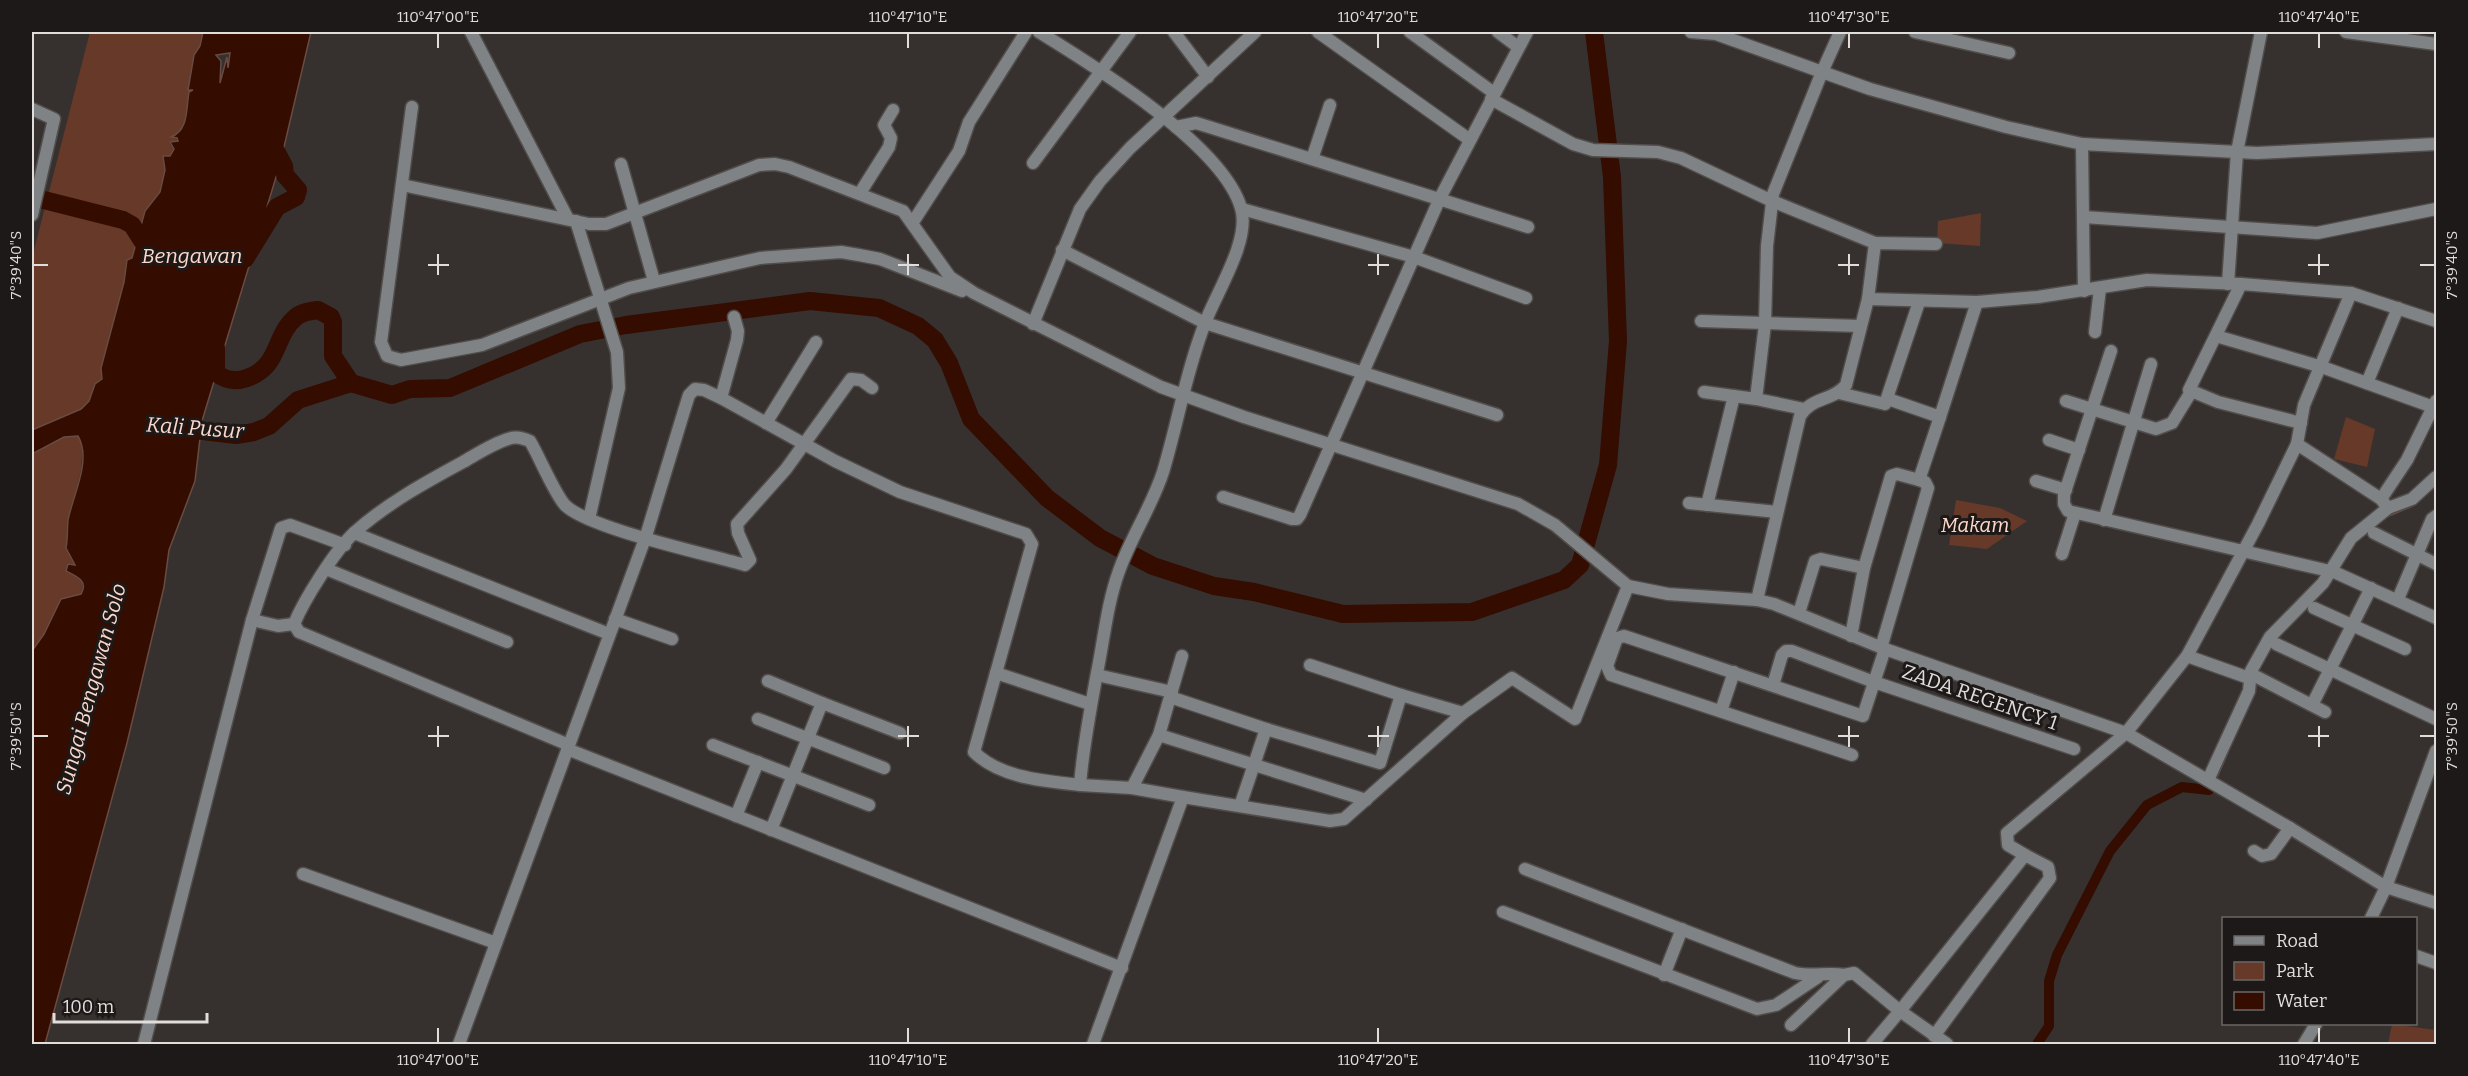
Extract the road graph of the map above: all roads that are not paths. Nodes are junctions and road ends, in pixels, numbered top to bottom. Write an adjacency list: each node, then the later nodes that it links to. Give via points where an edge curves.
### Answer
1 (471, 32): 45 (street)
2 (1026, 32): 46 (street)
3 (1039, 32): 19 (street)
4 (1130, 32): 19 (street)
5 (1174, 32): 21 (street)
6 (1255, 32): 21 (street)
7 (1318, 32): 29 (street)
8 (1410, 32): 22 (street)
9 (1498, 32): 17 (street)
10 (1527, 32): 17 (street)
11 (1691, 32): 20 (street, via 1716,34)
12 (1840, 32): 20 (street)
13 (1915, 32): 18 (street)
14 (2261, 32): 32 (street)
15 (2346, 32): 16 (street)
16 (2436, 44)
17 (1518, 46): 22 (street)
18 (2009, 53)
19 (1102, 71): 27 (street); 34 (street)
20 (1822, 72): 30 (street, via 2006,128); 39 (street)
21 (1208, 76): 27 (street)
22 (1492, 96): 29 (street); 39 (street, via 1573,144 1593,150 1658,152 1681,158)
23 (1330, 105): 33 (street)
24 (412, 107): 36 (street)
25 (32, 109): 42 (street, via 54,119)
26 (892, 110): 37 (street, via 884,124 891,138 889,147)
27 (1164, 118): 28 (street); 51 (street, via 1100,181 1080,209)
28 (1176, 127): 33 (street, via 1196,123); 40 (street, via 1197,144)
29 (1470, 140): 38 (street)
30 (2082, 144): 32 (street); 44 (street)
31 (2436, 144): 32 (street)
32 (2237, 152): 48 (street)
33 (1312, 159): 38 (street)
34 (1033, 163)
35 (621, 164): 43 (street)
36 (402, 185): 45 (street); 59 (street, via 381,342 387,357 401,360 482,345)
37 (860, 193): 43 (street, via 775,164 759,165); 46 (street, via 903,211)
38 (1440, 198): 47 (street); 52 (street)
39 (1772, 201): 49 (street); 70 (street)
40 (1242, 208): 52 (street); 68 (street, via 1243,230)
41 (2436, 208): 48 (street, via 2317,233)
42 (32, 215)
43 (634, 215): 45 (street, via 606,224); 53 (street)
44 (2084, 216): 48 (street); 56 (street)
45 (572, 220): 59 (street)
46 (913, 222): 57 (street, via 950,277)
47 (1528, 226)
48 (2231, 226): 54 (street)
49 (1875, 243): 50 (street); 61 (street)
50 (1935, 244)
51 (1062, 250): 68 (street); 69 (street)
52 (1414, 256): 60 (street); 78 (street)
53 (654, 281): 57 (street, via 760,258 841,252 880,259); 59 (street)
54 (2234, 284): 55 (street, via 2147,280); 58 (street); 73 (street)
55 (2100, 288): 56 (street); 72 (street)
56 (2084, 291): 63 (street)
57 (974, 293): 69 (street)
58 (2351, 293): 64 (street); 77 (street)
59 (599, 297): 114 (street, via 618,352 619,388)
60 (1526, 298)
61 (1868, 299): 62 (street); 71 (street)
62 (1919, 302): 63 (street); 88 (street)
63 (1977, 302): 94 (street)
64 (2398, 308): 67 (street); 79 (street)
65 (734, 317): 86 (street, via 737,340)
66 (1701, 321): 70 (street)
67 (2436, 321)
68 (1205, 323): 78 (street); 84 (street)
69 (1032, 324): 84 (street)
70 (1765, 324): 71 (street); 87 (street)
71 (1860, 326): 83 (street, via 1851,373)
72 (2096, 332)
73 (2216, 336): 77 (street); 82 (street, via 2189,387)
74 (816, 342): 96 (street)
75 (2111, 351): 92 (street)
76 (2151, 364): 95 (street)
77 (2322, 367): 79 (street); 97 (street, via 2304,405)
78 (1364, 374): 93 (street); 101 (street)
79 (2367, 383): 90 (street)
80 (872, 388): 99 (street, via 861,380 851,379)
81 (1704, 392): 85 (street)
82 (2191, 392): 95 (street, via 2172,423 2164,428); 97 (street)
83 (1839, 393): 88 (street, via 1880,405); 91 (street, via 1814,401)
84 (1181, 394): 101 (street); 151 (street, via 1162,474 1111,596)
85 (1734, 396): 87 (street); 110 (street)
86 (721, 398): 96 (street); 118 (street, via 700,388 689,395)
87 (1756, 399): 91 (street)
88 (1888, 399): 94 (street)
89 (2066, 401): 92 (street)
90 (2435, 405): 109 (street)
91 (1804, 409): 111 (street)
92 (2092, 410): 95 (street); 102 (street)
93 (1497, 415)
94 (1940, 417): 104 (street)
95 (2134, 422): 115 (street)
96 (766, 423): 99 (street)
97 (2301, 423): 100 (street)
98 (2049, 440): 102 (street)
99 (804, 444): 118 (street, via 768,492 737,524 748,564); 150 (street, via 900,492 1030,538 1029,556)
100 (2296, 444): 109 (street); 120 (street)
101 (1331, 445): 107 (street, via 1297,519); 127 (street, via 1518,504 1555,525)
102 (2079, 450): 106 (street)
103 (2436, 477): 109 (street, via 2412,499)
104 (1919, 480): 124 (street, via 1891,476); 143 (street, ZADA REGENCY 1, via 1928,488)
105 (2036, 480): 106 (street)
106 (2066, 490): 112 (street, via 2064,504)
107 (1223, 497)
108 (1689, 502): 110 (street)
109 (2385, 504): 126 (street, via 2351,538)
110 (1707, 505): 111 (street)
111 (1777, 512): 130 (street)
112 (2075, 513): 115 (street); 121 (street)
113 (2436, 516): 122 (street)
114 (589, 519): 116 (street, via 564,505 530,441 520,437 483,451 427,482); 118 (street)
115 (2104, 520): 120 (street)
116 (354, 533): 119 (street); 138 (street)
117 (2374, 533): 122 (street)
118 (646, 536): 135 (street)
119 (345, 545): 125 (street); 134 (street, via 290,525 281,528)
120 (2243, 551): 126 (street); 146 (street)
121 (2062, 554)
122 (2417, 555): 123 (street); 129 (street)
123 (2436, 564)
124 (1864, 568): 132 (street, via 1815,561); 139 (street)
125 (326, 569): 136 (street); 141 (street)
126 (2335, 573): 128 (street); 152 (street, via 2270,637)
127 (1628, 586): 130 (street, via 1668,594); 163 (street, via 1575,719 1512,678)
128 (2371, 588): 129 (street); 137 (street)
129 (2398, 599): 133 (street)
130 (1757, 600): 132 (street)
131 (2314, 608): 137 (street)
132 (1799, 613): 139 (street)
133 (2436, 618)
134 (252, 620): 136 (street, via 278,626); 212 (street)
135 (615, 620): 138 (street); 140 (street)
136 (294, 624): 172 (street, via 299,632)
137 (2354, 625): 144 (street); 148 (street)
138 (609, 634): 172 (street)
139 (1851, 636): 143 (street)
140 (672, 639)
141 (507, 642)
142 (2276, 644): 148 (street)
143 (1883, 649): 154 (street, ZADA REGENCY 1); 168 (street)
144 (2405, 650)
145 (1182, 656): 156 (street)
146 (2187, 656): 152 (street); 168 (street)
147 (1310, 665): 157 (street)
148 (2330, 670): 160 (street); 165 (street)
149 (1734, 672): 155 (street, ZADA REGENCY 1); 161 (street); 161 (street, ZADA REGENCY 1, via 1624,636 1617,638 1607,666 1611,675)
150 (996, 673): 159 (street); 183 (street, via 974,752 994,766 1036,780)
151 (1097, 675): 156 (street); 159 (street)
152 (2252, 677): 160 (street); 182 (street)
153 (768, 681): 158 (street)
154 (1874, 682): 155 (street, ZADA REGENCY 1, via 1786,651); 155 (street, ZADA REGENCY 1, via 1863,716); 173 (street, ZADA REGENCY 1)
155 (1773, 685)
156 (1171, 695): 166 (street); 169 (street)
157 (1401, 695): 163 (street); 177 (street)
158 (822, 703): 167 (street); 170 (street)
159 (1090, 704): 183 (street)
160 (2312, 705): 162 (street)
161 (1721, 711): 175 (street, ZADA REGENCY 1)
162 (2325, 712)
163 (1463, 713): 180 (street)
164 (758, 718): 170 (street)
165 (2436, 718)
166 (1266, 729): 177 (street); 178 (street)
167 (900, 733)
168 (2126, 733): 182 (street); 193 (street, via 2007,833 2008,845)
169 (1159, 735): 178 (street); 184 (street)
170 (808, 738): 179 (street); 181 (street)
171 (713, 745): 176 (street)
172 (568, 747): 189 (street); 201 (street)
173 (2074, 749)
174 (2436, 751): 196 (street)
175 (1852, 755)
176 (758, 762): 181 (street); 189 (street)
177 (1380, 763): 180 (street)
178 (1254, 765): 186 (street); 188 (street)
179 (884, 768)
180 (1399, 771): 186 (street)
181 (793, 776): 187 (street); 191 (street)
182 (2208, 780): 190 (street)
183 (1080, 785): 184 (street)
184 (1132, 788): 185 (street)
185 (1183, 797): 188 (street); 204 (street)
186 (1366, 801): 188 (street, via 1344,819 1330,821)
187 (869, 805)
188 (1240, 806)
189 (736, 816): 191 (street)
190 (2290, 828): 192 (street, via 2271,854 2262,856); 196 (street)
191 (771, 830): 204 (street)
192 (2254, 851)
193 (2025, 855): 208 (street); 211 (street, via 2048,867 2050,878)
194 (1525, 869): 200 (street)
195 (303, 874): 201 (street)
196 (2386, 887): 197 (street); 199 (street)
197 (2436, 903)
198 (1503, 912): 205 (street)
199 (2371, 917)
200 (1682, 929): 205 (street); 207 (street, via 1795,973)
201 (496, 943): 213 (street)
202 (2417, 957): 203 (street)
203 (2436, 963)
204 (1122, 968): 214 (street)
205 (1664, 975): 207 (street, via 1757,1009 1776,1005)
206 (1844, 975): 207 (street); 208 (street, via 1860,976); 209 (street)
207 (1818, 977)
208 (1900, 1011): 211 (street); 215 (street)
209 (1791, 1025)
210 (2315, 1025): 217 (street)
211 (1934, 1036): 216 (street)
212 (144, 1044)
213 (459, 1044)
214 (1093, 1044)
215 (1872, 1044)
216 (1947, 1044)
217 (2304, 1044)

